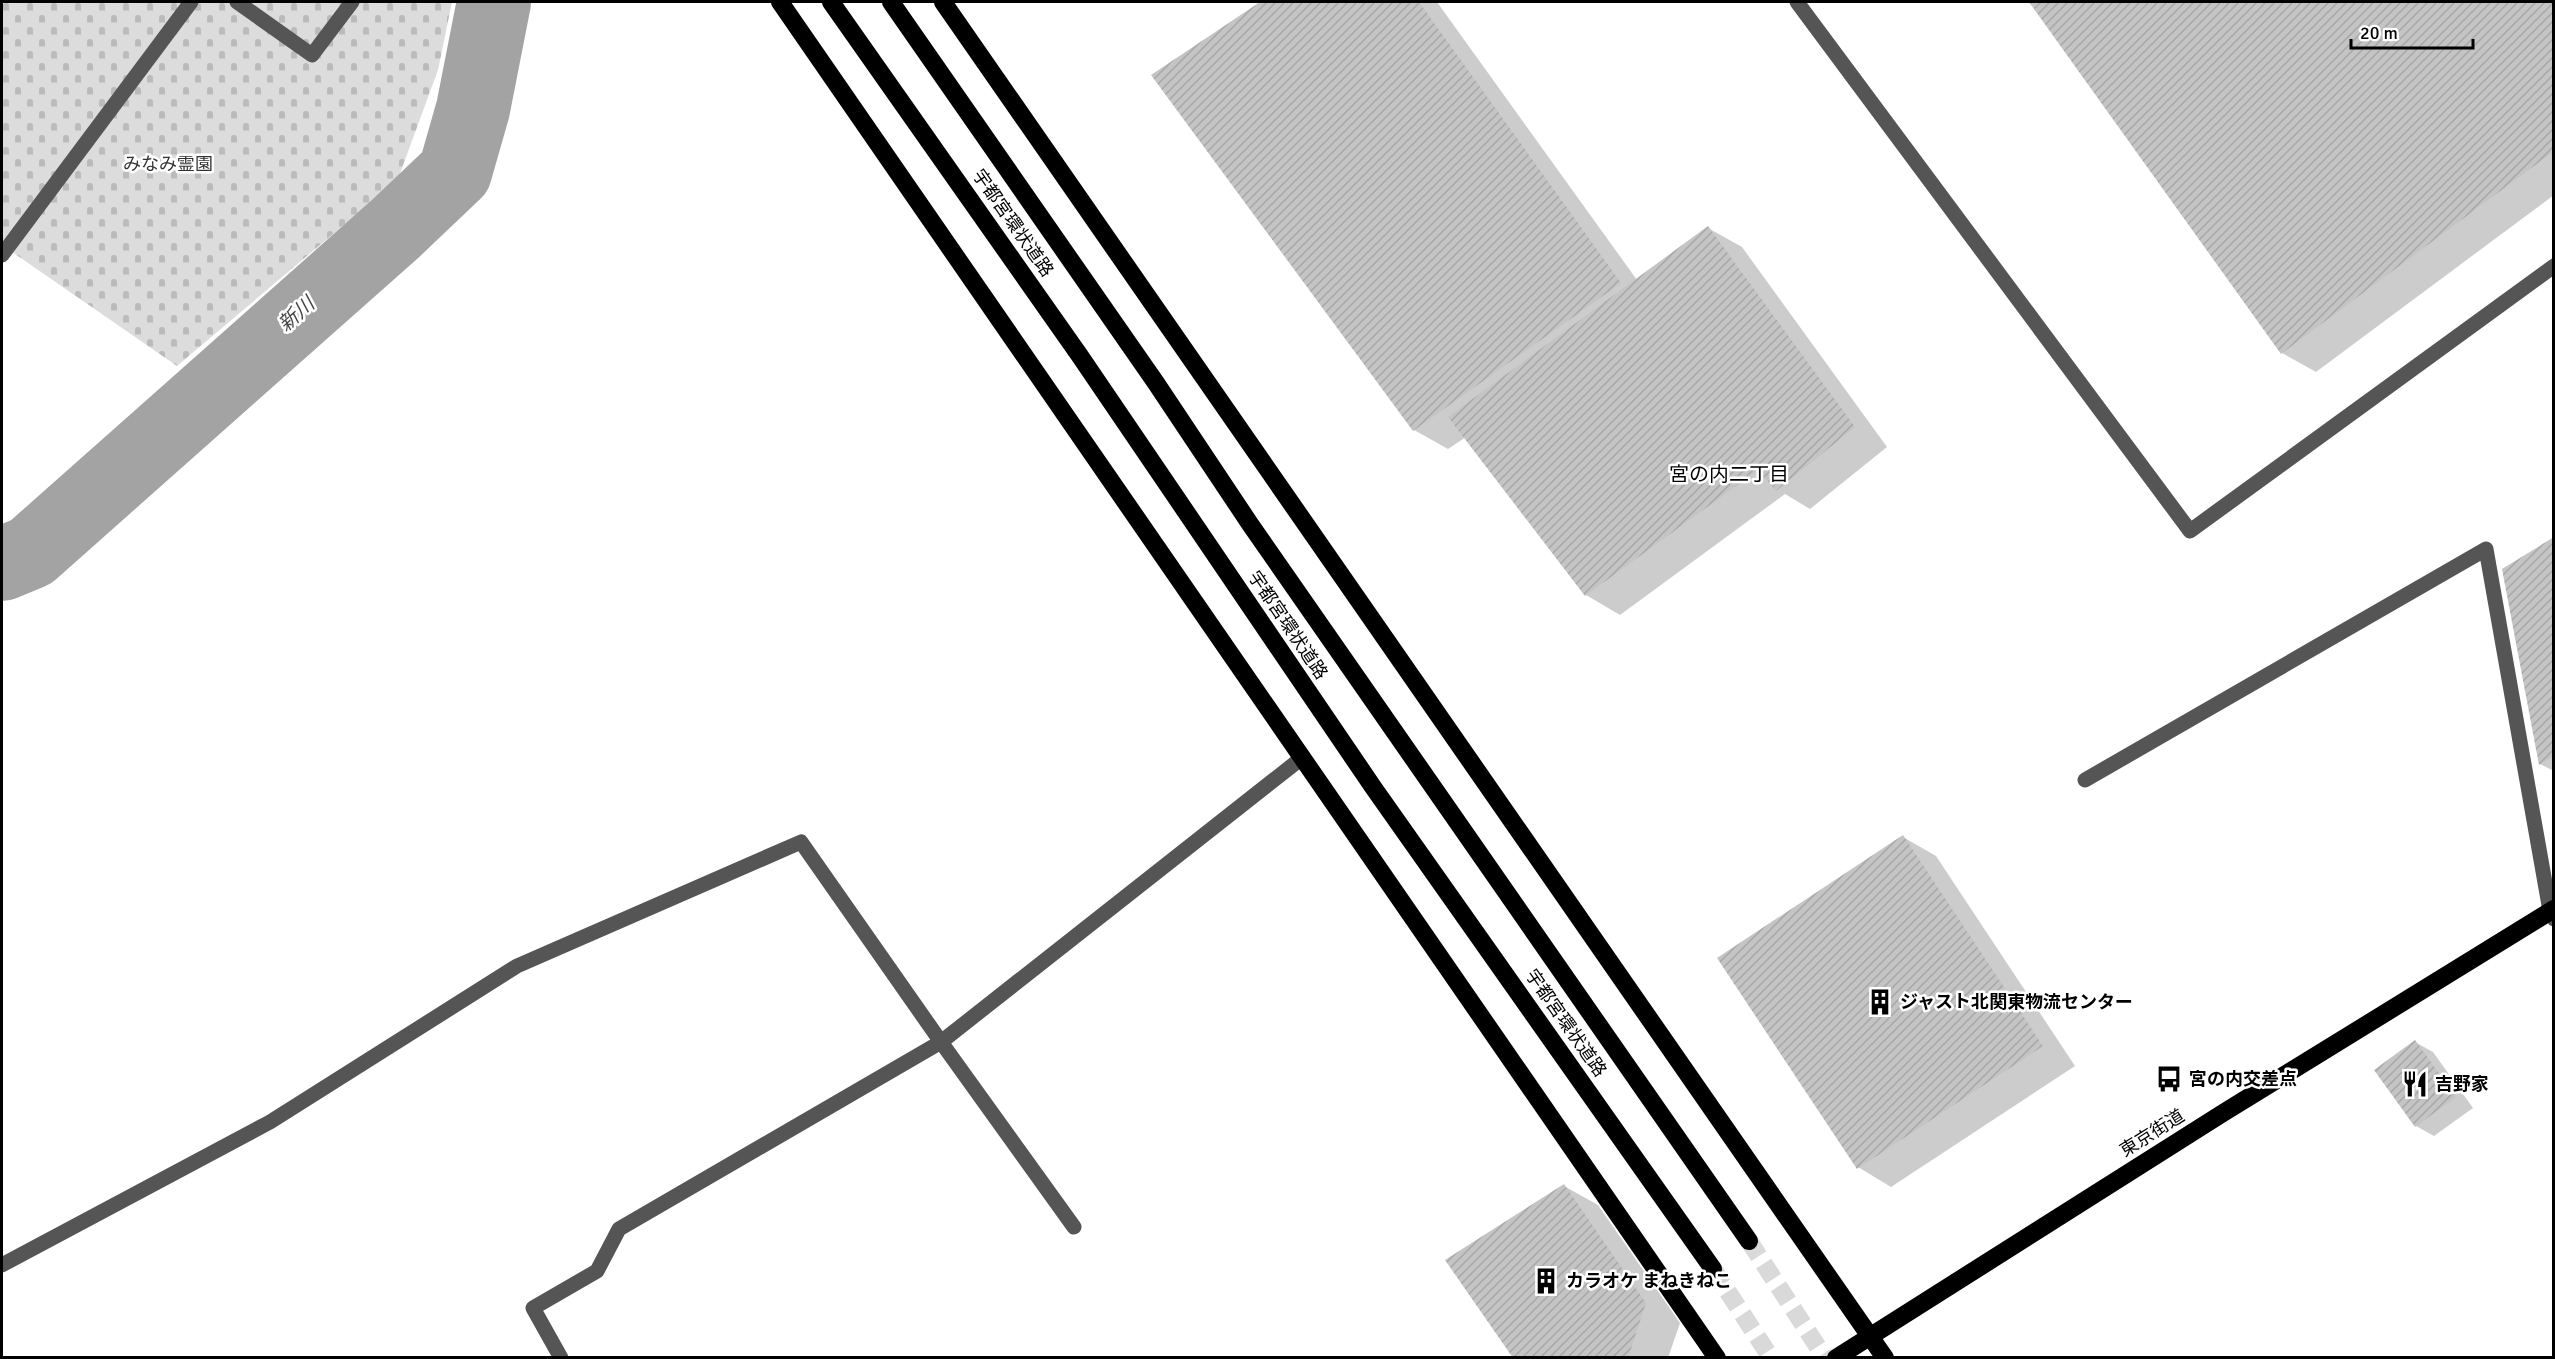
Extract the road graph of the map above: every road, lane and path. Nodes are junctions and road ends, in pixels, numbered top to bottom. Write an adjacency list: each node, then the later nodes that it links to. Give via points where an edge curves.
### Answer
1 (191, 2): 9 (street)
2 (237, 2): 3 (street, via 312,55)
3 (352, 2)
4 (780, 2): 11 (highway)
5 (831, 2): 18 (highway, 宇都宮環状道路, via 1080,356 1373,787)
6 (891, 2): 16 (highway, 宇都宮環状道路)
7 (943, 2): 19 (highway)
8 (1797, 2): 10 (street, via 2190,531)
9 (2, 255)
10 (2553, 266)
11 (1304, 757): 14 (street); 21 (highway)
12 (2085, 780): 13 (street, via 2486,549)
13 (2552, 913): 19 (highway, 東京街道, via 2223,1113)
14 (941, 1042): 15 (street); 17 (street, via 801,842 517,966 270,1122); 20 (street, via 619,1229 597,1271 533,1308)
15 (1074, 1227)
16 (1749, 1242)
17 (2, 1265)
18 (1713, 1269)
19 (1871, 1336): 22 (highway, 東京街道); 23 (highway)
20 (561, 1358)
21 (1717, 1358)
22 (1836, 1358)
23 (1885, 1358)

